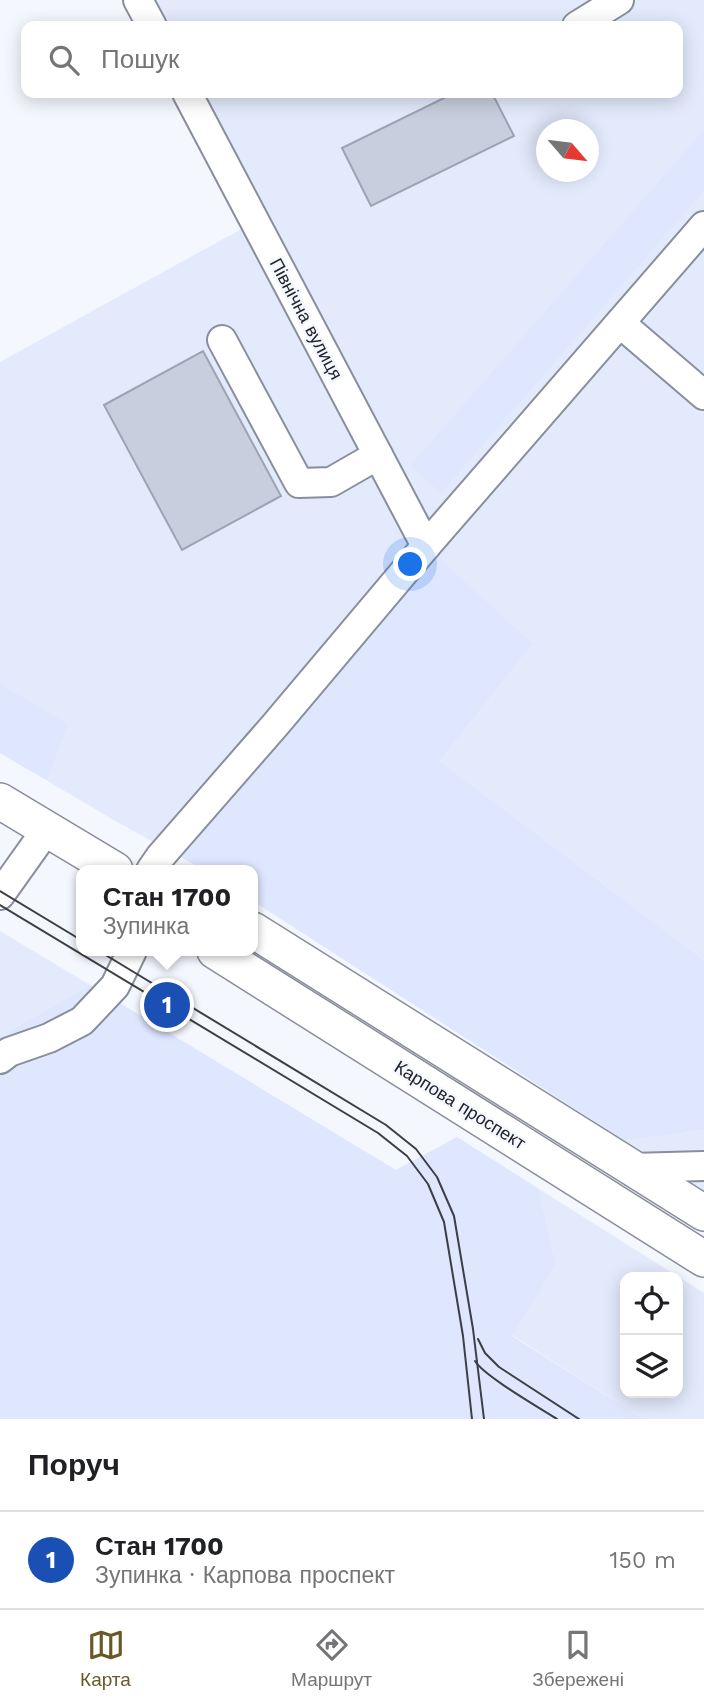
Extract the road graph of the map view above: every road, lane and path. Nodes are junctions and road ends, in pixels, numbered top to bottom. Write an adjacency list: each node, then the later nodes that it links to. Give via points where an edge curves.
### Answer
1 (138, 0): 3 (street)
2 (619, 0): 4 (street)
3 (149, 21)
4 (585, 21)
5 (190, 98): 10 (street, Північна вулиця)
6 (704, 226): 7 (street)
7 (620, 323): 9 (street); 11 (street)
8 (222, 340): 10 (street, via 299,483 331,482)
9 (704, 395)
10 (378, 454): 11 (street, Північна вулиця)
11 (426, 546): 15 (street)
12 (0, 801): 13 (main road)
13 (47, 829): 14 (main road); 16 (street)
14 (109, 865)
15 (154, 865)
16 (0, 895)
17 (258, 933): 20 (main road)
18 (130, 956): 22 (street, via 115,986 82,1021)
19 (223, 956): 21 (main road, Карпова проспект)
20 (377, 1008): 21 (main road); 24 (main road)
21 (357, 1040): 26 (main road, Карпова проспект)
22 (0, 1059)
23 (704, 1166): 24 (street)
24 (631, 1168): 25 (main road)
25 (704, 1213)
26 (704, 1259)

